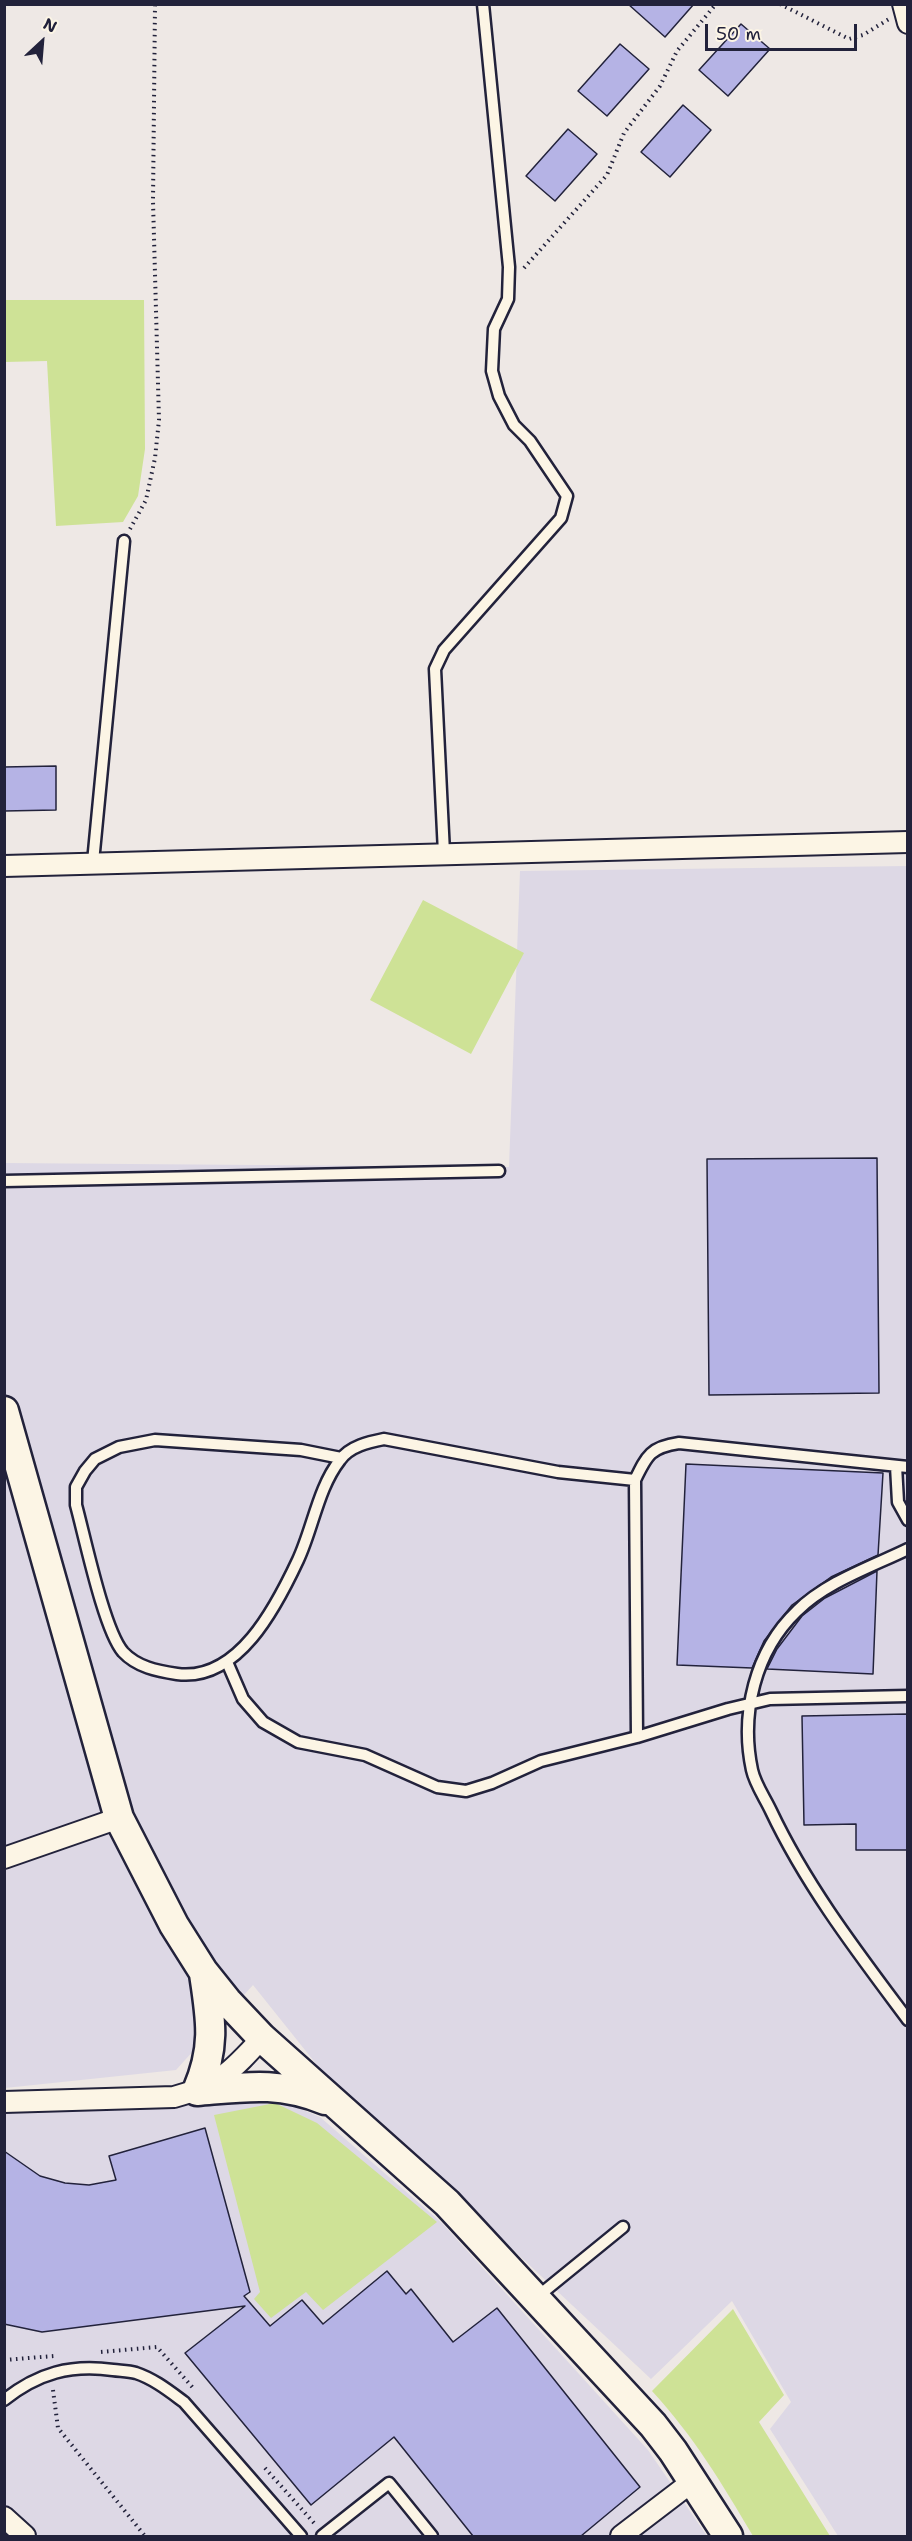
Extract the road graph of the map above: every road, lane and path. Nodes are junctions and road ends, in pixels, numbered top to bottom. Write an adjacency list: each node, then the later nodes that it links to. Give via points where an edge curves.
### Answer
1 (155, 4): 7 (path, via 153,201 159,420 146,500)
2 (483, 4): 6 (lane)
3 (716, 4): 6 (path, via 677,51 660,86 624,133 608,175)
4 (780, 4): 5 (path, via 849,39)
5 (905, 13)
6 (509, 285): 9 (lane, via 508,298 494,329 492,371 514,425 530,441 567,496 561,518 444,650 435,669)
7 (124, 541): 10 (lane)
8 (908, 842): 9 (street)
9 (444, 853): 10 (street)
10 (93, 862): 11 (street)
11 (4, 866)
12 (499, 1171): 13 (lane)
13 (4, 1182)
14 (4, 1411): 25 (street)
15 (341, 1458): 18 (lane, via 361,1444 384,1439 558,1472); 21 (lane, via 328,1480 298,1560 272,1608 250,1641); 21 (lane, via 300,1450 155,1440 119,1447 96,1459 76,1487 76,1505 108,1620 124,1653 142,1666 184,1675 205,1672)
16 (896, 1466): 17 (lane); 18 (lane, via 679,1443 662,1445 648,1455); 19 (lane, via 898,1502)
17 (908, 1467)
18 (635, 1480): 24 (lane)
19 (908, 1520)
20 (908, 1549): 23 (lane, via 847,1578 797,1611 770,1646)
21 (227, 1662): 24 (lane, via 243,1699 263,1722 298,1742 365,1755 437,1786 466,1791 541,1761)
22 (908, 1696): 23 (lane, via 770,1699)
23 (749, 1703): 24 (lane); 28 (lane, via 752,1772 780,1830 827,1912)
24 (637, 1737)
25 (119, 1818): 26 (street); 27 (street)
26 (4, 1858)
27 (203, 1971): 29 (street); 30 (street, via 211,2042)
28 (908, 2020)
29 (262, 2038): 30 (street, via 235,2068); 32 (street)
30 (197, 2091): 31 (street, via 174,2097); 32 (street, via 267,2085 306,2092)
31 (4, 2102)
32 (338, 2106): 34 (street, via 447,2203)
33 (623, 2227): 34 (lane)
34 (534, 2299): 38 (street, via 653,2425)
35 (47, 2356): 36 (path)
36 (51, 2374): 37 (lane); 41 (path, via 58,2428); 42 (lane, via 64,2368 95,2367 136,2373 161,2385 202,2420)
37 (4, 2400)
38 (693, 2481): 45 (street); 46 (street)
39 (4, 2517): 40 (street)
40 (24, 2536)
41 (145, 2536)
42 (301, 2536)
43 (322, 2536): 44 (lane, via 389,2483)
44 (432, 2536)
45 (621, 2536)
46 (728, 2536)

